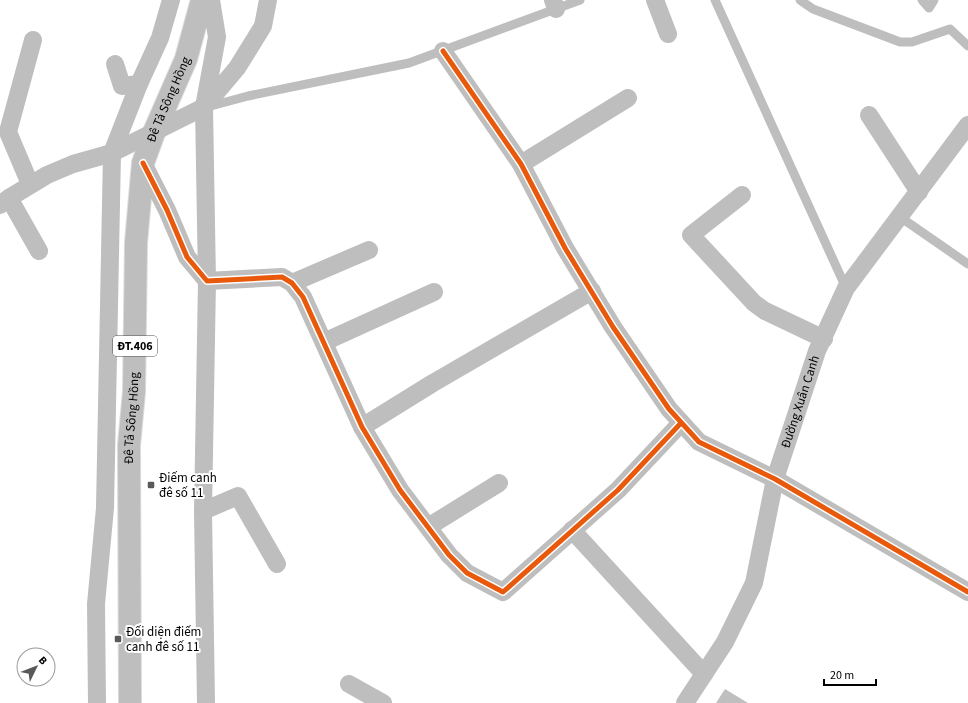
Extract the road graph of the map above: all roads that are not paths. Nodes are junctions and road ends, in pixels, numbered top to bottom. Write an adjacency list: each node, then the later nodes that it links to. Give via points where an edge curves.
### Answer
1 (171, 0): 16 (street, via 160,38)
2 (268, 0): 18 (street, via 263,26 237,68)
3 (580, 0): 10 (lane)
4 (655, 0): 11 (street)
5 (715, 0): 35 (lane)
6 (800, 0): 13 (lane, via 813,9 900,42 912,42 950,29)
7 (922, 0): 8 (lane, via 929,8)
8 (934, 0)
9 (201, 4): 18 (street, via 217,37); 21 (main road, Đê Tả Sông Hồng / ĐT.406, via 186,59)
10 (554, 5): 14 (lane)
11 (668, 34)
12 (33, 40): 25 (street, via 8,132)
13 (968, 46)
14 (443, 51): 18 (lane, via 409,62); 24 (street)
15 (115, 64): 16 (street, via 122,86)
16 (139, 84): 22 (street)
17 (628, 98): 24 (street)
18 (204, 107): 21 (street); 33 (street)
19 (869, 115): 26 (street)
20 (968, 125): 26 (street, Đường Xuân Canh)
21 (155, 130): 22 (street); 23 (main road, Đê Tả Sông Hồng / ĐT.406)
22 (112, 153): 25 (street, via 73,164); 41 (street)
23 (143, 163): 33 (street, via 188,257); 40 (main road, Đê Tả Sông Hồng / ĐT.406, via 136,243)
24 (521, 164): 36 (street, via 565,248)
25 (30, 184): 28 (street)
26 (918, 192): 29 (street, Đường Xuân Canh)
27 (742, 195): 38 (street, via 691,235 754,303)
28 (4, 201): 31 (street)
29 (900, 217): 32 (lane); 35 (street, Đường Xuân Canh)
30 (370, 250): 34 (street)
31 (39, 251)
32 (968, 264)
33 (207, 281): 34 (street, via 282,277); 47 (street)
34 (292, 283): 39 (street, via 303,297)
35 (846, 288): 38 (street, Đường Xuân Canh)
36 (592, 291): 42 (street, via 668,410); 43 (street)
37 (434, 292): 39 (street)
38 (824, 339): 45 (street, Đường Xuân Canh)
39 (324, 342): 43 (street)
40 (134, 398): 41 (street); 44 (street, via 115,446); 55 (main road, Đê Tả Sông Hồng / ĐT.406, via 129,445)
41 (107, 417): 44 (street)
42 (681, 423): 45 (street, via 699,442); 49 (street, via 618,490)
43 (362, 427): 48 (street, via 400,490)
44 (106, 456): 54 (street, via 105,508 96,604)
45 (775, 479): 51 (street); 52 (street, Đường Xuân Canh, via 754,583 725,642)
46 (499, 483): 48 (street)
47 (203, 511): 50 (street, via 238,496); 56 (street)
48 (428, 527): 49 (street, via 449,555 467,573 503,592)
49 (572, 530): 52 (street)
50 (276, 564)
51 (968, 592)
52 (704, 674): 58 (street, Đường Xuân Canh)
53 (349, 684): 57 (street)
54 (97, 703)
55 (130, 703)
56 (206, 703)
57 (383, 703)
58 (685, 703)

